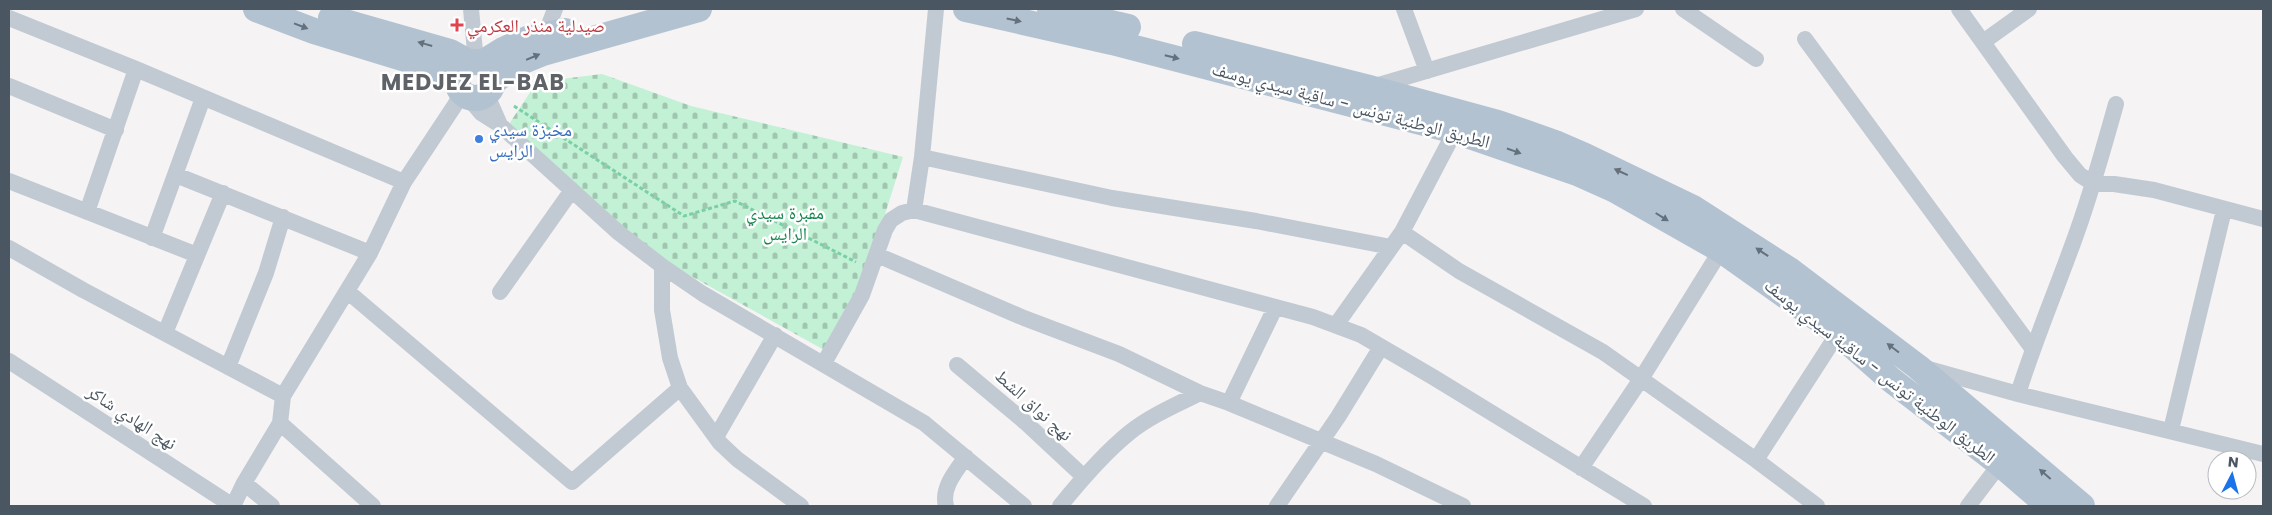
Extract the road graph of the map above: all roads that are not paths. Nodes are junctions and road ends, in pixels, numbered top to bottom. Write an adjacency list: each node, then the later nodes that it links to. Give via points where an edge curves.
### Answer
1 (256, 9): 24 (main road, one-way to 24, via 366,48)
2 (471, 9): 24 (street)
3 (555, 9): 18 (street)
4 (645, 9): 18 (main road)
5 (699, 9): 24 (main road, one-way to 5, via 543,53)
6 (936, 9): 31 (street)
7 (966, 9): 30 (main road, الطريق الوطنية تونس - ساقية سيدي يوسف, one-way to 30, via 1112,42)
8 (1050, 9): 26 (main road, الطريق الوطنية تونس - ساقية سيدي يوسف)
9 (1404, 9): 23 (street)
10 (1579, 9): 17 (street)
11 (1636, 9): 17 (street)
12 (1683, 9): 21 (street)
13 (1959, 9): 20 (street)
14 (2028, 9): 20 (street)
15 (316, 11): 24 (main road, one-way to 15, via 450,52)
16 (11, 17): 22 (street)
17 (1590, 21): 23 (street)
18 (544, 35): 24 (main road, via 503,50)
19 (1806, 39): 60 (street)
20 (1983, 42): 35 (street, via 2065,157 2080,175)
21 (1756, 59)
22 (136, 69): 27 (street); 29 (street)
23 (1427, 71): 26 (street)
24 (474, 78): 34 (street); 36 (street, via 481,113 500,125)
25 (9, 86): 29 (street)
26 (1370, 88): 65 (main road, الطريق الوطنية تونس - ساقية سيدي يوسف, one-way to 26, via 1760,250 1693,208 1646,184 1555,143 1498,123)
27 (203, 98): 32 (street); 34 (street)
28 (2116, 104): 35 (street)
29 (116, 130): 40 (street)
30 (1455, 130): 43 (street); 47 (main road, الطريق الوطنية تونس - ساقية سيدي يوسف, one-way to 47, via 1577,173 1646,206)
31 (922, 157): 38 (street); 45 (street, via 1112,198)
32 (176, 174): 37 (street); 44 (street)
33 (9, 181): 40 (street)
34 (404, 182): 48 (street)
35 (2094, 184): 39 (street, via 2154,190); 60 (street)
36 (572, 190): 51 (street, via 619,233); 53 (street)
37 (223, 193): 41 (street); 49 (street)
38 (914, 210): 50 (street, via 891,220); 54 (street)
39 (2224, 210): 42 (street); 73 (street)
40 (87, 212): 44 (street)
41 (282, 216): 48 (street); 64 (street, via 266,273)
42 (2263, 219)
43 (1402, 232): 45 (street); 66 (street, via 1459,271 1603,352)
44 (152, 238): 49 (street)
45 (1391, 247): 55 (street)
46 (9, 248): 56 (street)
47 (1721, 250): 57 (main road, الطريق الوطنية تونس - ساقية سيدي يوسف); 66 (street)
48 (370, 253): 52 (street)
49 (197, 255): 56 (street)
50 (877, 255): 62 (street, via 862,295); 68 (street, via 1024,318 1119,354)
51 (662, 266): 58 (street, via 702,294); 67 (street, via 664,319 670,358)
52 (347, 291): 67 (street, via 572,482); 70 (street)
53 (500, 292)
54 (1275, 308): 55 (street); 71 (street)
55 (1336, 325): 59 (street)
56 (165, 333): 64 (street)
57 (1838, 334): 78 (street); 79 (main road, الطريق الوطنية تونس - ساقية سيدي يوسف, via 1890,379)
58 (775, 335): 62 (street); 74 (street)
59 (1381, 347): 75 (street); 80 (street)
60 (2032, 348): 69 (street)
61 (9, 361): 85 (street, نهج الهادي شاكر)
62 (824, 363): 77 (street, via 924,423)
63 (957, 365): 81 (street, نهج نواق الشط)
64 (228, 367): 70 (street)
65 (1918, 367): 69 (street); 97 (main road, الطريق الوطنية تونس - ساقية سيدي يوسف, one-way to 65)
66 (1641, 379): 78 (street); 80 (street)
67 (680, 388): 74 (street)
68 (1200, 393): 71 (street); 81 (street, via 1130,432)
69 (2018, 394): 73 (street)
70 (283, 396): 72 (street)
71 (1229, 402): 75 (street)
72 (280, 423): 82 (street); 87 (street)
73 (2171, 430): 76 (street)
74 (716, 437): 88 (street, via 737,459)
75 (1320, 440): 83 (street, via 1376,464); 92 (street)
76 (2263, 454)
77 (966, 458): 89 (street, via 950,478); 90 (street)
78 (1756, 460): 84 (street)
79 (2000, 464): 95 (street); 96 (main road, الطريق الوطنية تونس - ساقية سيدي يوسف)
80 (1581, 468): 94 (street)
81 (1084, 477): 91 (street)
82 (244, 483): 85 (street); 86 (street)
83 (1436, 501): 93 (street)
84 (1814, 505)
85 (233, 506)
86 (272, 506)
87 (373, 506)
88 (801, 506)
89 (946, 506)
90 (1024, 506)
91 (1060, 506)
92 (1278, 506)
93 (1463, 506)
94 (1644, 506)
95 (1968, 506)
96 (2049, 506)
97 (2082, 506)

